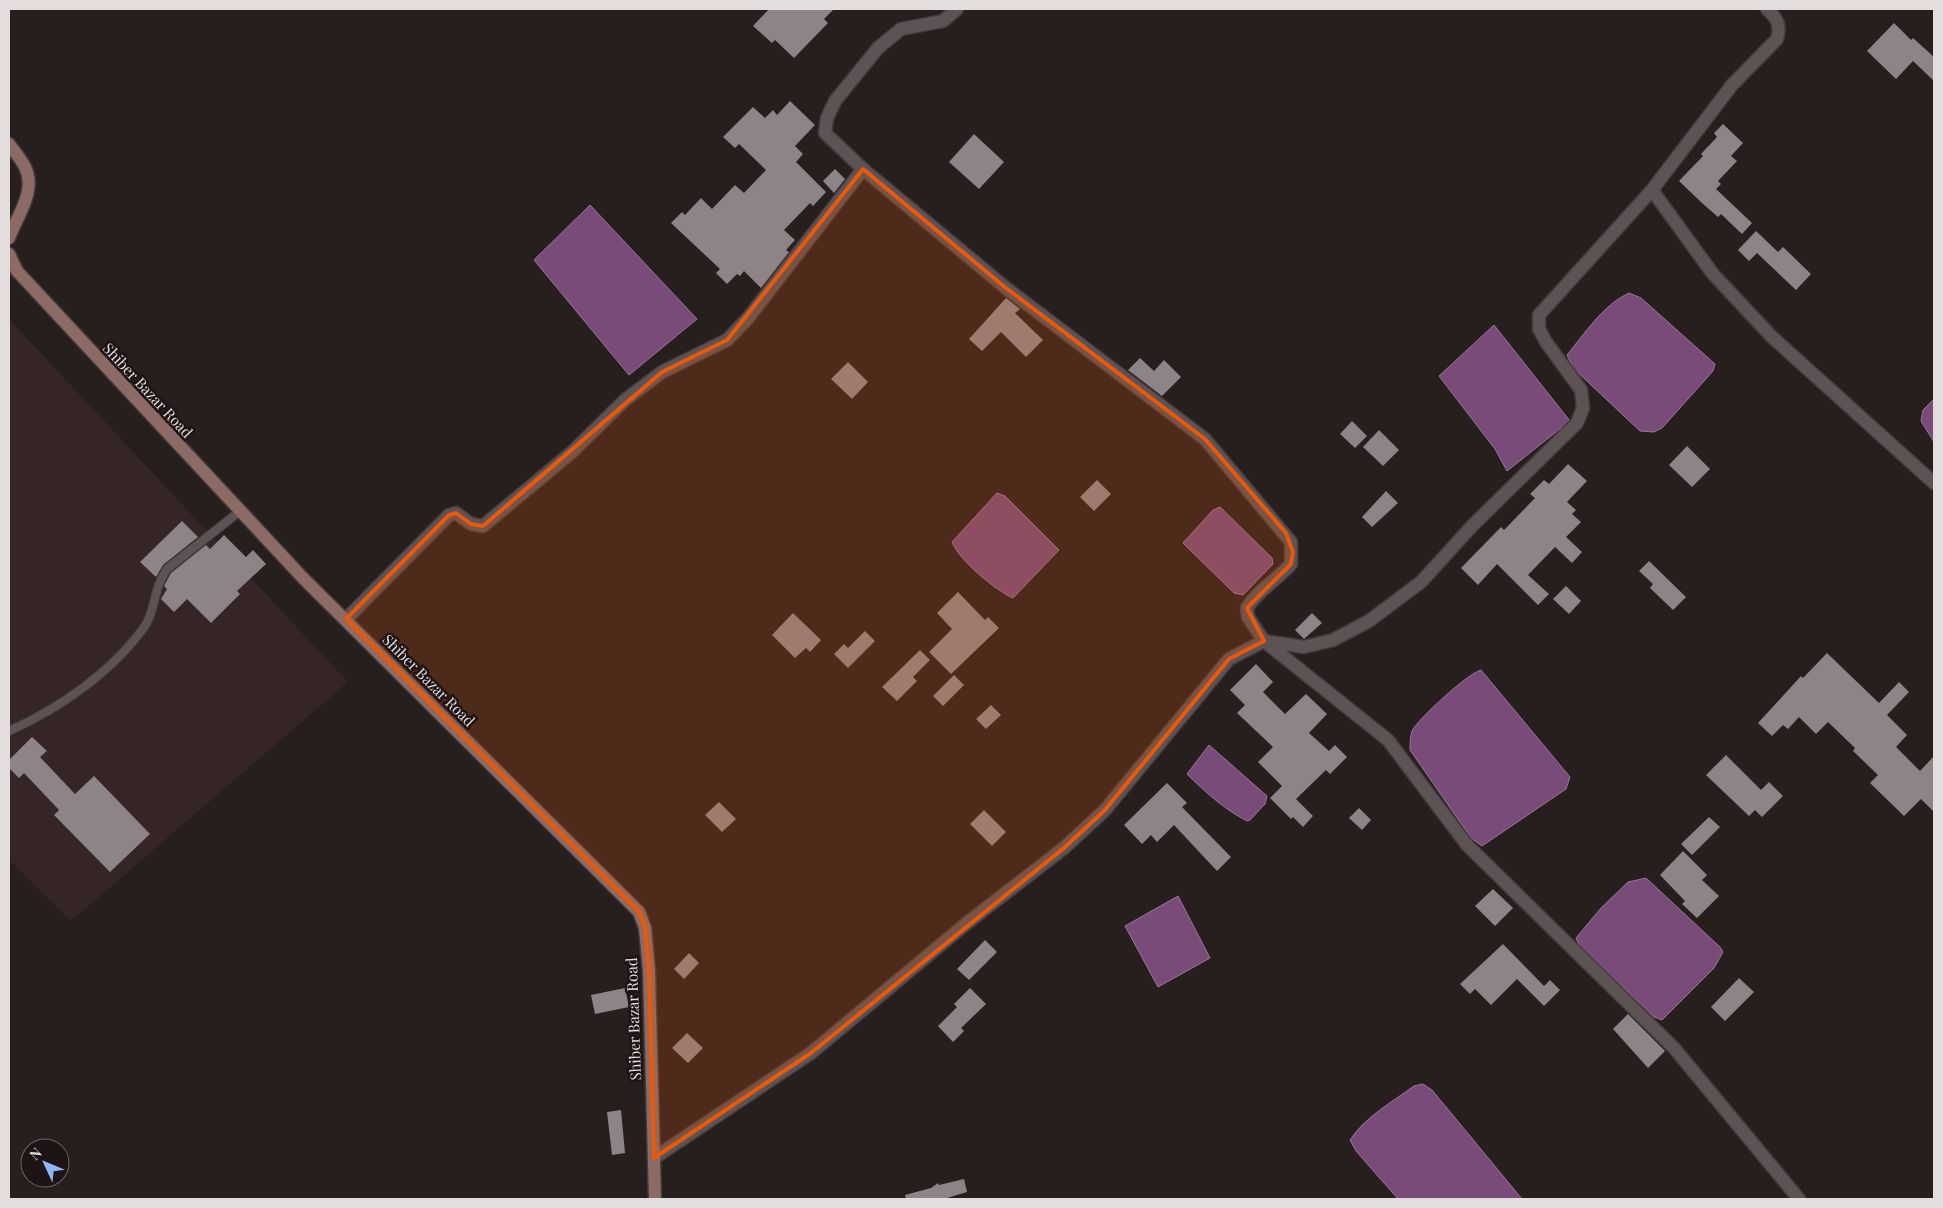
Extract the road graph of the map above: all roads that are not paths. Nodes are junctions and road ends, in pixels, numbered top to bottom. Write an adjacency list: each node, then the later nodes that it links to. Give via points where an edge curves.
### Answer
1 (957, 9): 4 (street, via 943,21 901,29 878,48 835,101 827,118 826,133)
2 (1767, 9): 5 (street, via 1777,19 1780,30 1777,39 1732,85)
3 (9, 144): 6 (street, via 25,168 28,180 25,202)
4 (863, 169): 10 (street, via 748,318 727,340 662,372 483,526 471,524 456,513 449,515); 11 (street, via 1006,288 1206,439 1286,533 1292,542 1291,564 1277,580 1260,591 1247,608 1248,617)
5 (1652, 190): 8 (street, via 1713,274 1772,337); 11 (street, via 1539,315 1539,329 1546,342 1581,390 1583,408 1578,423 1473,525 1421,582 1369,621 1333,640 1304,647)
6 (9, 238)
7 (9, 254): 9 (street, Shiber Bazar Road, via 17,272)
8 (1934, 483)
9 (240, 511): 10 (street, Shiber Bazar Road); 12 (lane, via 167,569 158,581 145,625 115,661 48,711)
10 (346, 620): 13 (street, Shiber Bazar Road, via 639,912 645,928 649,971)
11 (1264, 641): 13 (street, via 1229,659 1105,810 1064,848 967,923 811,1053); 15 (street, via 1388,740 1467,845 1674,1048)
12 (9, 731)
13 (654, 1158): 14 (street, Shiber Bazar Road)
14 (655, 1199)
15 (1798, 1199)

